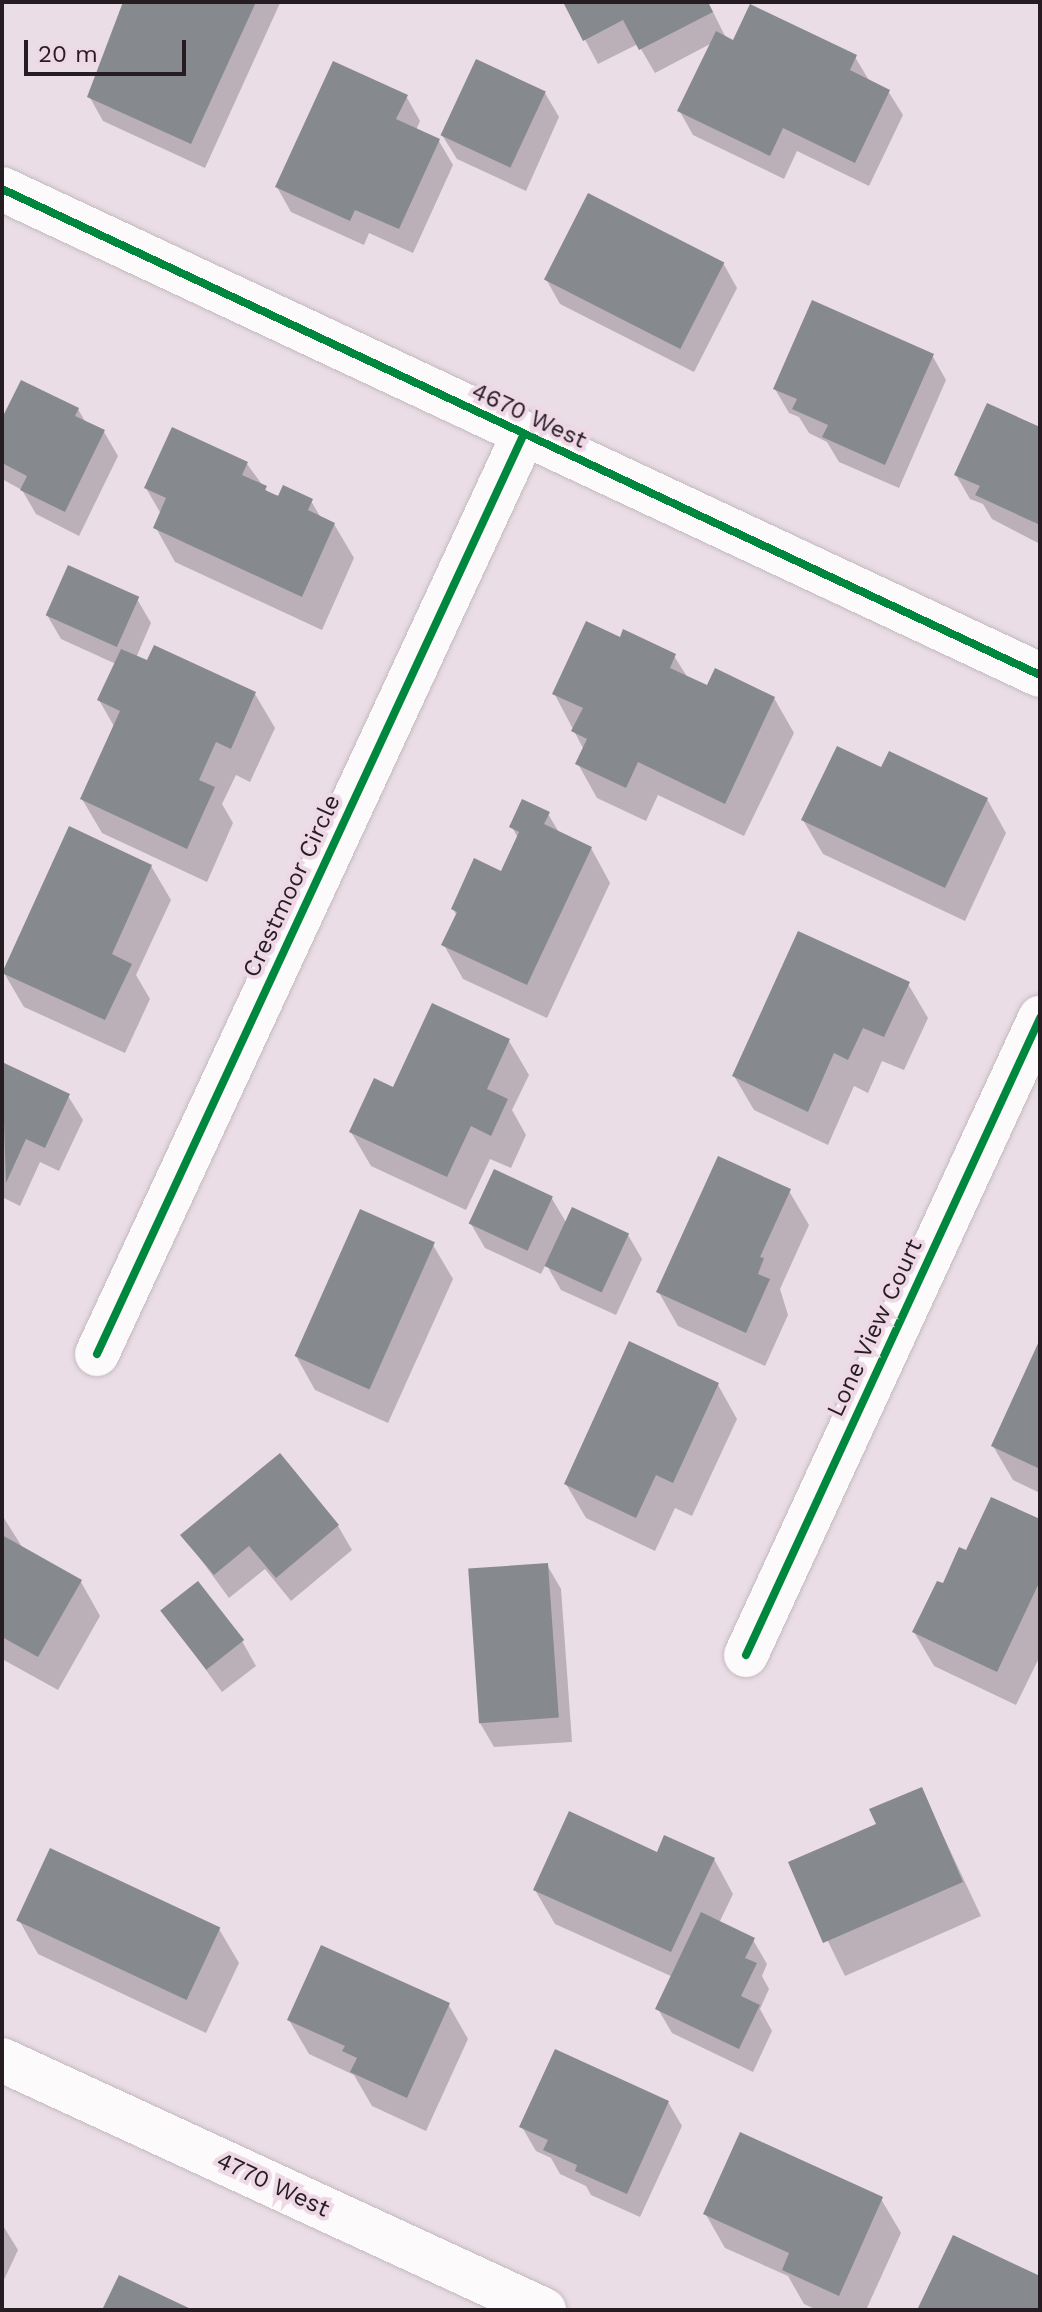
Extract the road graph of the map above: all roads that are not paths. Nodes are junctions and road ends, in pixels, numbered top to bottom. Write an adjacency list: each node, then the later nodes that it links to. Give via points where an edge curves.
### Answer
1 (2, 189): 2 (street, 4670 West)
2 (523, 436): 3 (street, 4670 West); 5 (street, Crestmoor Circle)
3 (1040, 675)
4 (1040, 1018): 6 (street, Lone View Court)
5 (97, 1354)
6 (746, 1655)
7 (2, 2060): 8 (street, 4770 West)
8 (544, 2310)

